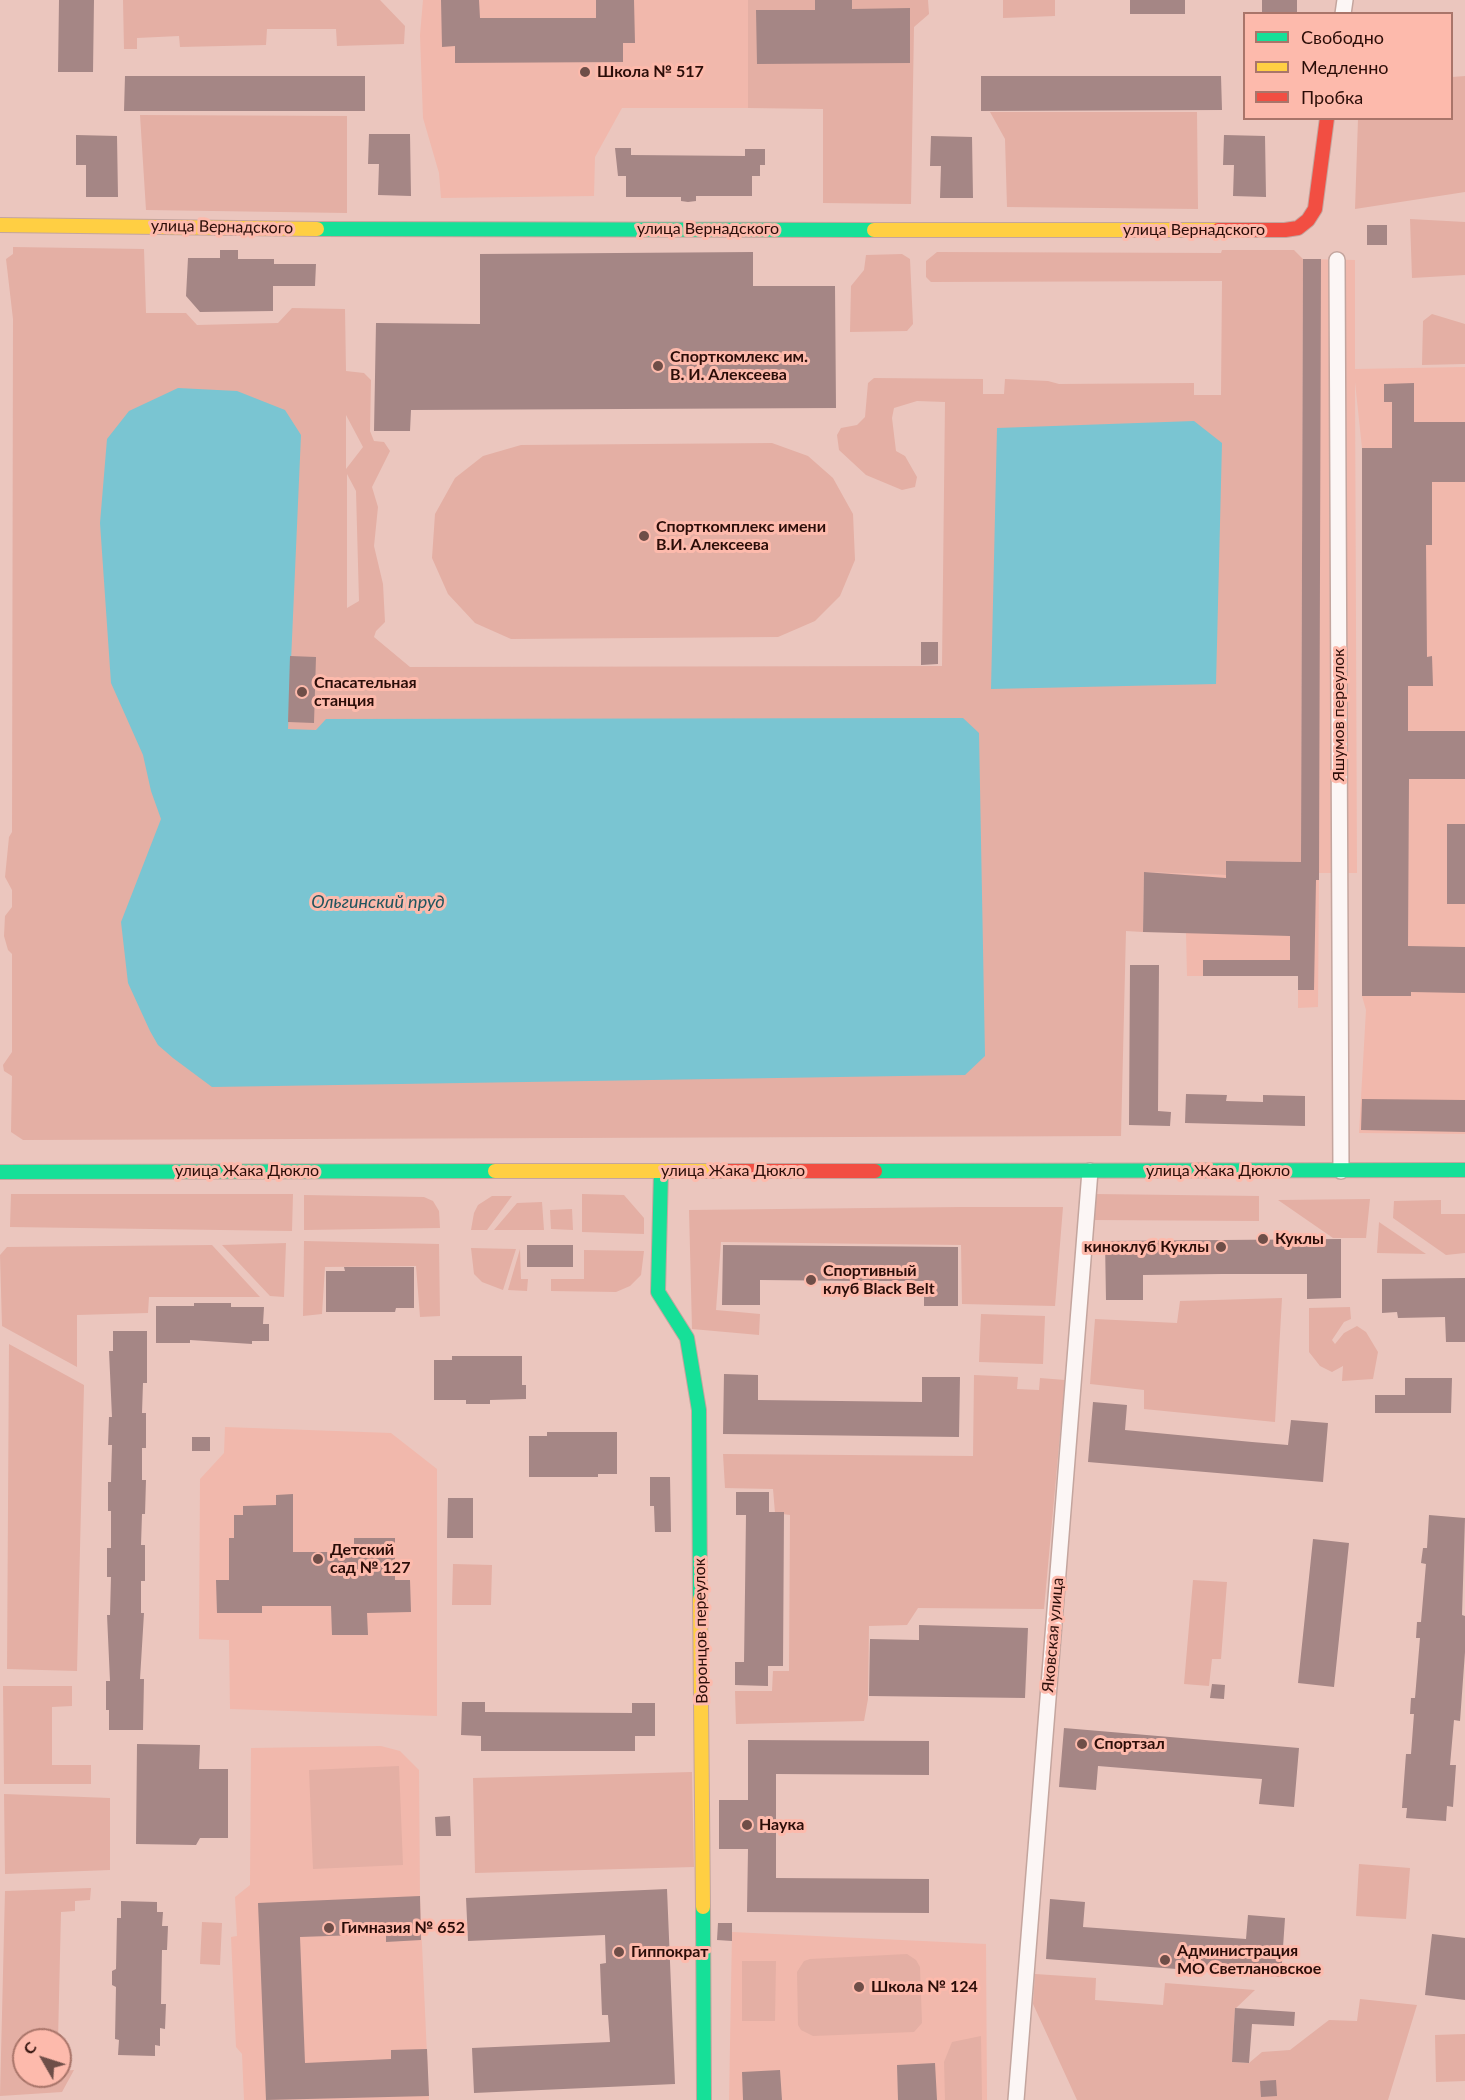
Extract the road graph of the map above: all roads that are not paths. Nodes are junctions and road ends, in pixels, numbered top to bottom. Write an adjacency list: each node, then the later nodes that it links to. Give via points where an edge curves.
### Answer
1 (1327, 120): 2 (street, улица Вернадского, via 1315,209 1298,228 1285,230)
2 (0, 225)
3 (1337, 260): 7 (street, Яшумов переулок)
4 (1465, 1170): 7 (street, улица Жака Дюкло)
5 (661, 1171): 6 (street, улица Жака Дюкло); 8 (street, улица Жака Дюкло); 9 (street, Воронцов переулок, via 658,1292 687,1338 699,1410)
6 (1090, 1171): 7 (street, улица Жака Дюкло); 10 (street, Яковская улица)
7 (1341, 1171)
8 (0, 1172)
9 (704, 2100)
10 (1016, 2100)

